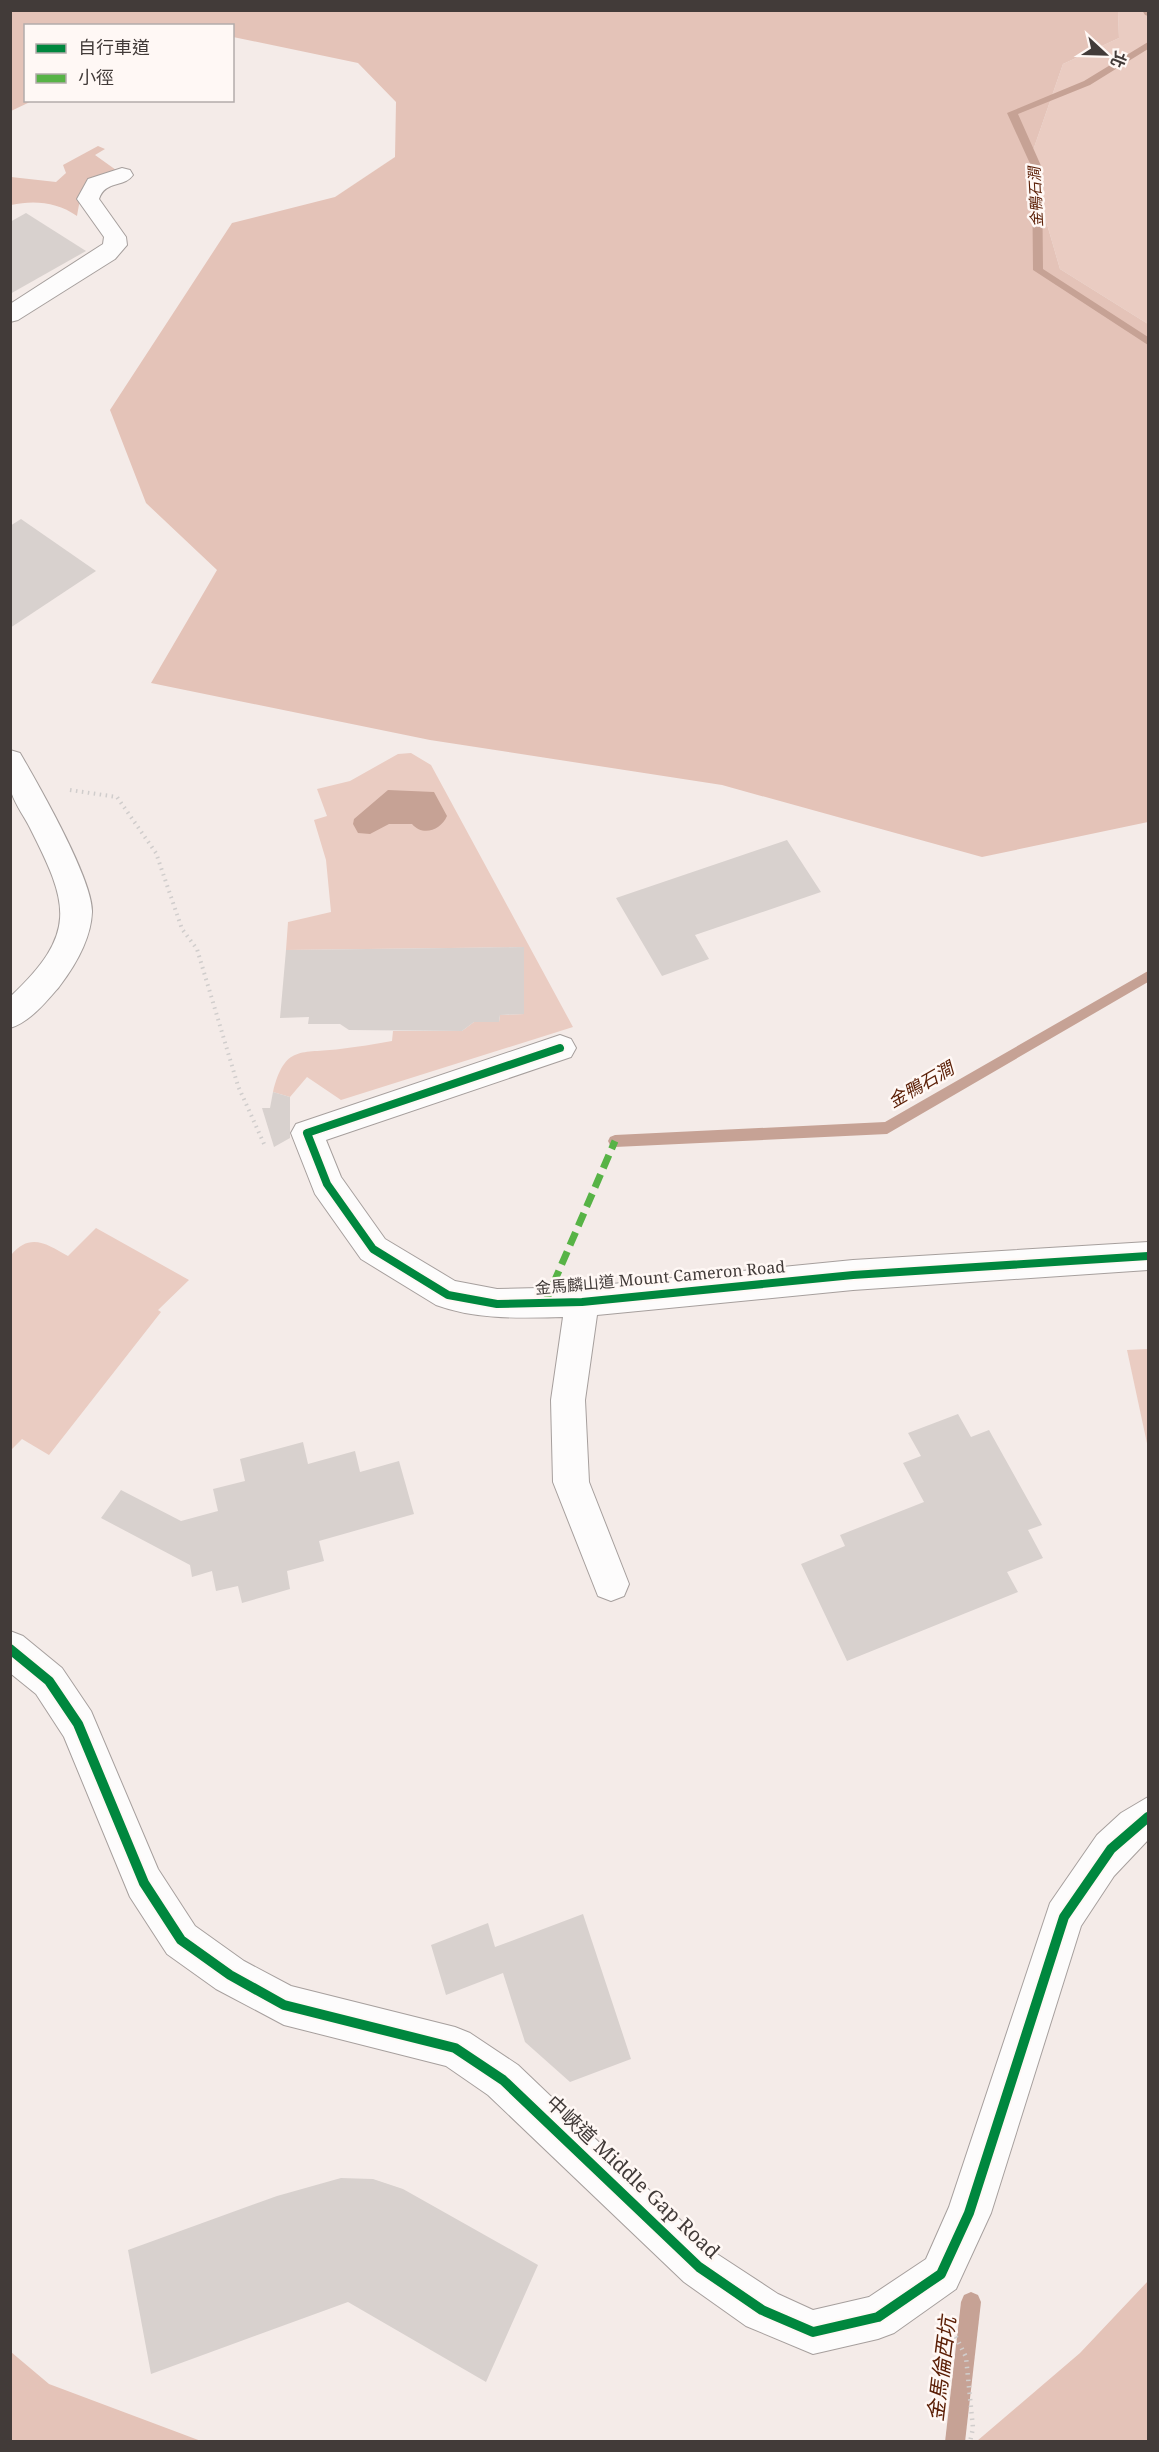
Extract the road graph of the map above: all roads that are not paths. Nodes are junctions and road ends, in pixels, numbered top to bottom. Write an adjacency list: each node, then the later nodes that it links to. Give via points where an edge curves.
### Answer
1 (122, 175): 2 (street, via 99,180 90,188 88,199 115,237 115,245 107,254)
2 (10, 315)
3 (16, 771): 4 (street, via 70,882 77,909 70,942 54,972)
4 (10, 1016)
5 (560, 1048): 7 (street, 金馬麟山道 Mount Cameron Road, via 307,1133 327,1184 373,1249 448,1295 497,1304)
6 (1149, 1256): 7 (street, 金馬麟山道 Mount Cameron Road, via 853,1275)
7 (582, 1302): 8 (street, via 568,1400 571,1482)
8 (611, 1584)
9 (10, 1649): 10 (street, 中峽道 Middle Gap Road, via 49,1681 78,1724 144,1882 181,1940 230,1975 284,2005 455,2048 503,2080 699,2267 762,2310 813,2332 878,2317 941,2274 969,2213 1064,1917 1090,1874 1128,1830)
10 (1149, 1817)

